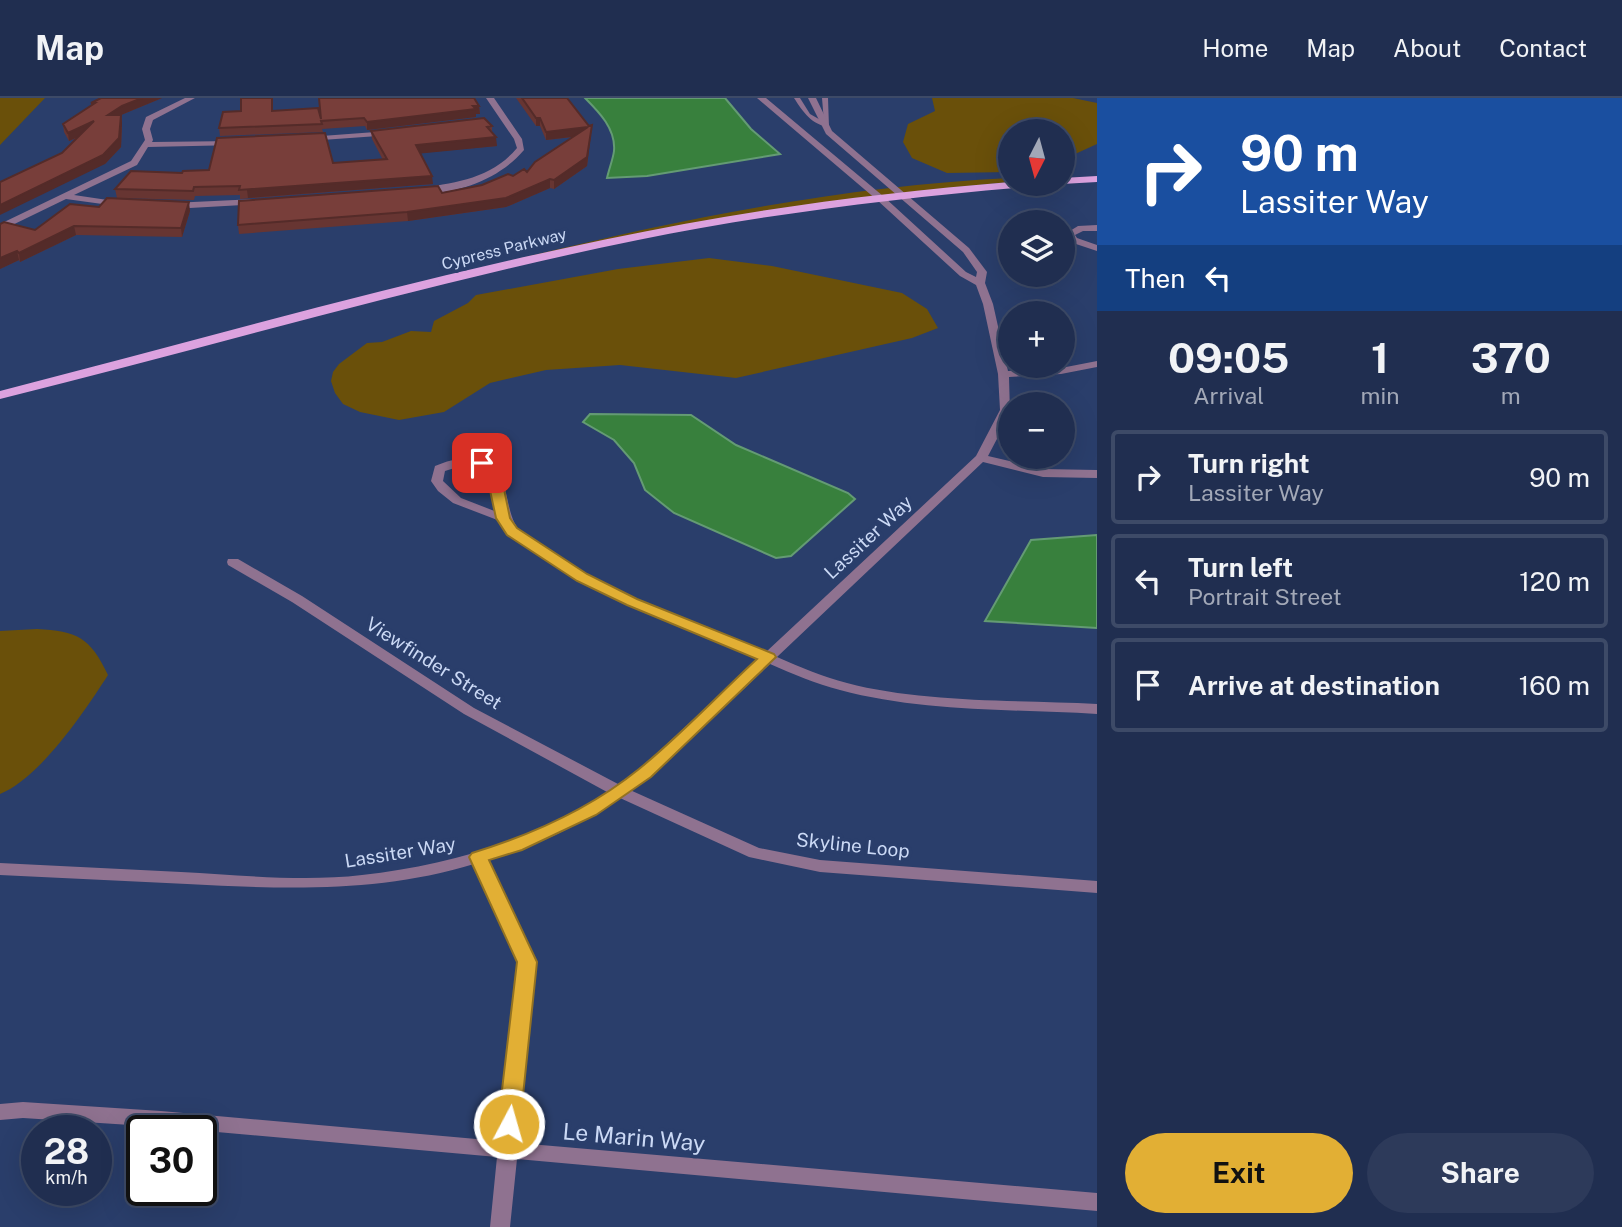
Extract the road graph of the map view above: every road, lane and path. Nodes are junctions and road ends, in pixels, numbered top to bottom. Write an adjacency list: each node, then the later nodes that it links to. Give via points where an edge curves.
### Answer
1 (191, 98): 15 (street, via 149,119)
2 (490, 98): 7 (street)
3 (797, 98): 9 (lane, via 808,115)
4 (812, 98): 9 (street, Lassiter Way)
5 (825, 98): 9 (lane)
6 (765, 99): 14 (street)
7 (505, 119): 8 (street); 19 (street, via 521,148 502,169 458,185)
8 (493, 121)
9 (827, 126): 11 (street, Lassiter Way)
10 (404, 131): 12 (street)
11 (837, 139): 14 (street); 20 (street, Lassiter Way)
12 (292, 140)
13 (252, 142): 15 (street)
14 (813, 142): 22 (street)
15 (147, 145): 21 (street, via 134,163)
16 (1097, 179): 17 (main road)
17 (1075, 180)
18 (998, 186): 20 (main road, Cypress Parkway)
19 (415, 191)
20 (902, 195): 22 (main road, Cypress Parkway); 29 (street, Lassiter Way, via 976,262 982,272)
21 (67, 197): 24 (street); 26 (street)
22 (880, 198): 29 (street, via 963,274); 34 (main road, Cypress Parkway, via 730,220 560,253)
23 (267, 202): 25 (street)
24 (136, 206)
25 (159, 207)
26 (0, 228)
27 (1097, 228): 28 (street, via 1070,234 1073,240)
28 (1097, 248)
29 (979, 283): 30 (street, Lassiter Way)
30 (998, 351)
31 (1097, 364): 32 (street)
32 (1075, 369)
33 (1003, 378): 35 (street, Lassiter Way, via 1006,410)
34 (0, 394)
35 (981, 458): 36 (street, via 1043,472); 39 (street, Lassiter Way)
36 (1097, 474)
37 (503, 518): 37 (street, via 493,470 468,461 439,469 436,481 443,492 470,508); 39 (street, via 512,531 582,578)
38 (233, 562): 41 (street, Viewfinder Street, via 469,711)
39 (768, 657): 40 (street, via 817,679 858,690); 41 (street, Lassiter Way, via 645,773)
40 (1097, 709)
41 (618, 792): 42 (street, Lassiter Way, via 590,811 516,846); 44 (street, Skyline Loop, via 755,853 820,866)
42 (479, 857): 43 (street, Lassiter Way, via 361,881 280,883); 46 (street, via 527,962)
43 (0, 869)
44 (1097, 887)
45 (0, 1112): 46 (street, Le Marin Way, via 148,1118)
46 (506, 1150): 47 (street, Le Marin Way); 48 (street)
47 (1097, 1202)
48 (500, 1227)

